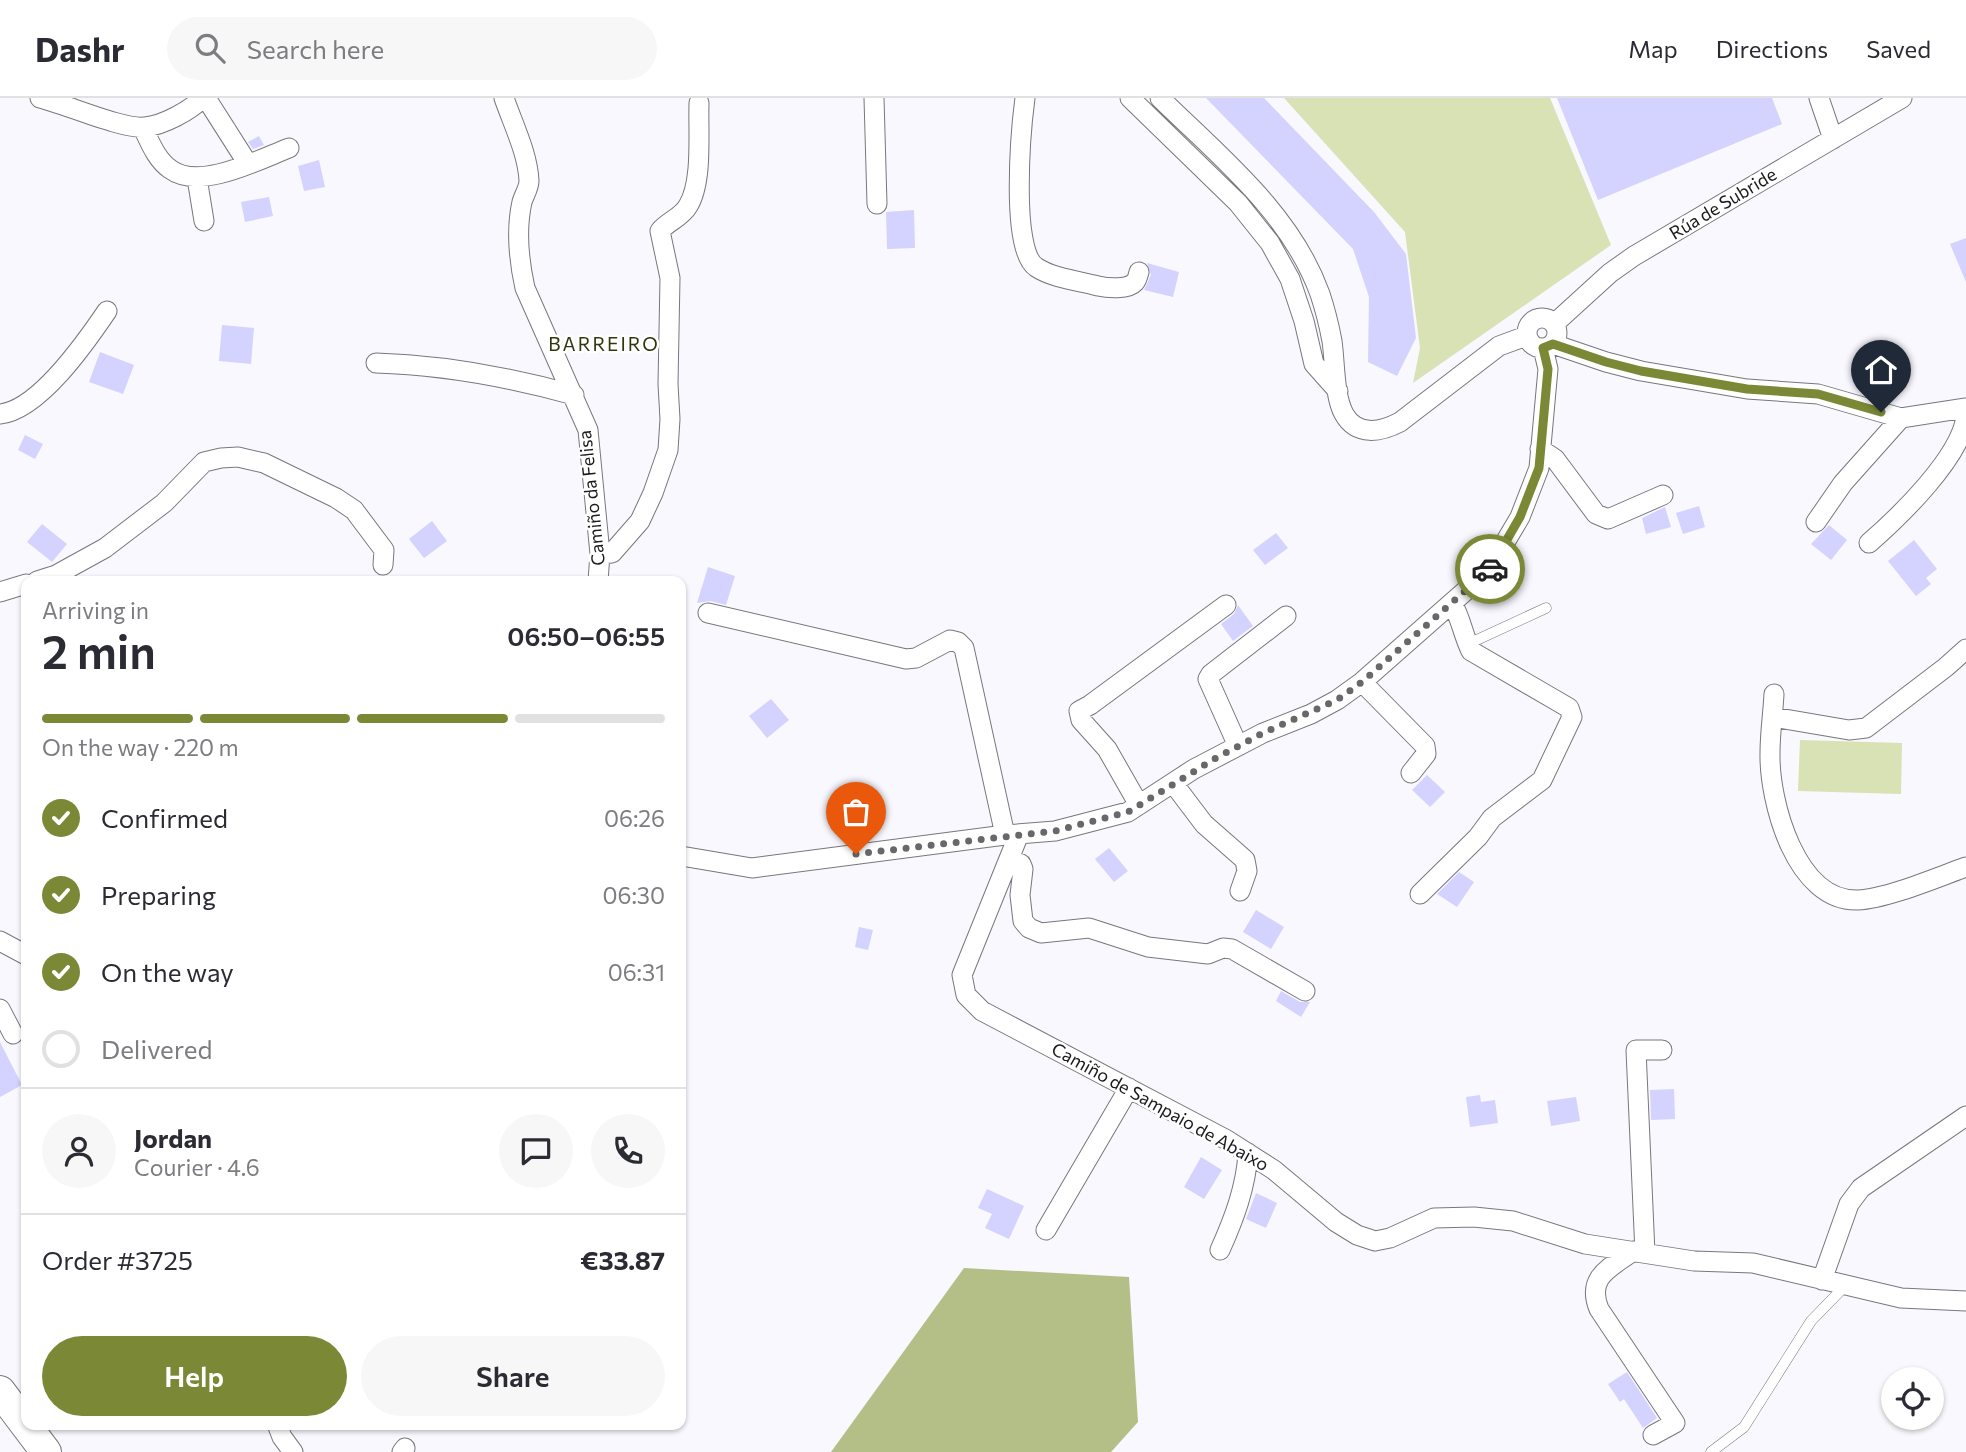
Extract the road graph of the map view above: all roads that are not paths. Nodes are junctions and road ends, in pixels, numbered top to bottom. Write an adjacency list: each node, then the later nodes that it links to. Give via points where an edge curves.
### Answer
1 (40, 98): 11 (street)
2 (204, 98): 11 (street); 14 (street)
3 (504, 98): 23 (street, Camiño da Felisa, via 530,183 519,228 525,288)
4 (874, 98): 16 (street)
5 (1026, 98): 18 (street, via 1019,185 1028,260 1045,272 1105,288 1128,286)
6 (1130, 98): 22 (street, via 1238,203 1270,243 1290,279 1314,365)
7 (1160, 98): 22 (street, via 1250,186 1297,246 1321,295)
8 (1819, 98): 12 (street)
9 (1902, 98): 12 (street, Rúa de Subride)
10 (699, 103): 32 (street, via 696,191 681,216 660,231 670,278 668,450 640,521 612,553)
11 (143, 128): 15 (street, via 169,168)
12 (1833, 138): 20 (street, Rúa de Subride, via 1634,256 1611,273)
13 (289, 148): 14 (street)
14 (248, 164): 15 (street)
15 (197, 178): 17 (street)
16 (877, 204)
17 (204, 221)
18 (1139, 272)
19 (107, 311): 25 (street, via 77,355 44,388 13,413)
20 (1550, 339): 22 (street, via 1548,320 1532,321 1526,335 1499,346 1386,429 1371,432 1357,427 1344,414); 27 (street, via 1641,371 1747,389 1818,394); 28 (street)
21 (376, 363): 23 (street, via 424,364)
22 (1338, 391)
23 (574, 395): 32 (street, Camiño da Felisa, via 588,430)
24 (1966, 408): 27 (street)
25 (0, 414)
26 (1966, 417): 31 (street, via 1957,445 1907,509)
27 (1901, 418): 30 (street, via 1843,483)
28 (1540, 449): 29 (street, via 1555,459 1602,518); 38 (street, via 1539,468 1520,517 1488,571)
29 (1663, 495)
30 (1816, 522)
31 (1869, 543)
32 (600, 554): 35 (street, Camiño da Felisa)
33 (383, 565): 34 (street, via 384,550 354,510 264,463 238,457 204,462 164,503 105,548)
34 (53, 576)
35 (598, 576)
36 (21, 586): 37 (street)
37 (0, 592)
38 (1452, 603): 43 (street); 45 (street)
39 (1226, 605): 51 (street, via 1079,711)
40 (1546, 608): 43 (lane)
41 (708, 613): 52 (street, via 906,659 950,640 958,642 964,648)
42 (1286, 616): 48 (street, via 1208,679)
43 (1468, 645): 57 (street, via 1471,651 1569,708 1572,717 1542,780 1492,818)
44 (1966, 649): 47 (street, via 1866,728 1849,730)
45 (1362, 682): 48 (street, via 1337,700); 49 (street, via 1425,746 1426,754)
46 (1774, 694): 47 (street)
47 (1773, 717): 55 (street, via 1770,755 1777,804 1790,848 1813,882 1837,896 1857,900)
48 (1238, 746): 50 (street)
49 (1411, 773)
50 (1173, 783): 51 (street); 56 (street, via 1205,824 1245,860 1248,871)
51 (1139, 805): 52 (street, via 1088,824)
52 (1012, 835): 53 (street, via 752,868); 54 (street, Camiño de Sampaio de Abaixo)
53 (686, 857)
54 (1009, 859): 60 (street, via 1023,869 1020,895 1023,921 1029,928 1041,933 1088,928 1148,947 1209,954 1223,948 1232,950); 64 (street, Camiño de Sampaio de Abaixo, via 962,975 967,995 982,1011)
55 (1966, 867)
56 (1240, 891)
57 (1420, 894)
58 (0, 941): 59 (street)
59 (21, 952)
60 (1305, 991)
61 (0, 1009): 62 (street)
62 (13, 1034)
63 (1662, 1050): 69 (street, via 1636,1050)
64 (1129, 1088): 66 (street, Camiño de Sampaio de Abaixo); 67 (street)
65 (1966, 1116): 70 (street, via 1861,1188 1850,1204)
66 (1248, 1153): 68 (street, via 1235,1216); 69 (street, Camiño de Sampaio de Abaixo, via 1336,1222 1375,1241 1434,1218 1474,1217 1513,1221 1585,1244)
67 (1046, 1230)
68 (1220, 1250)
69 (1639, 1252): 70 (street, Camiño de Sampaio de Abaixo, via 1693,1261 1753,1263); 77 (street, via 1605,1272 1595,1283 1594,1296 1675,1423)
70 (1822, 1280): 71 (street, Camiño de Sampaio de Abaixo)
71 (1844, 1286): 72 (street, Camiño de Sampaio de Abaixo, via 1901,1298); 80 (lane, via 1811,1321 1744,1426)
72 (1966, 1301)
73 (1, 1393): 74 (main road)
74 (21, 1419)
75 (29, 1430): 78 (main road)
76 (279, 1430): 79 (street)
77 (1653, 1435)
78 (46, 1452)
79 (293, 1452)
80 (1711, 1452)

